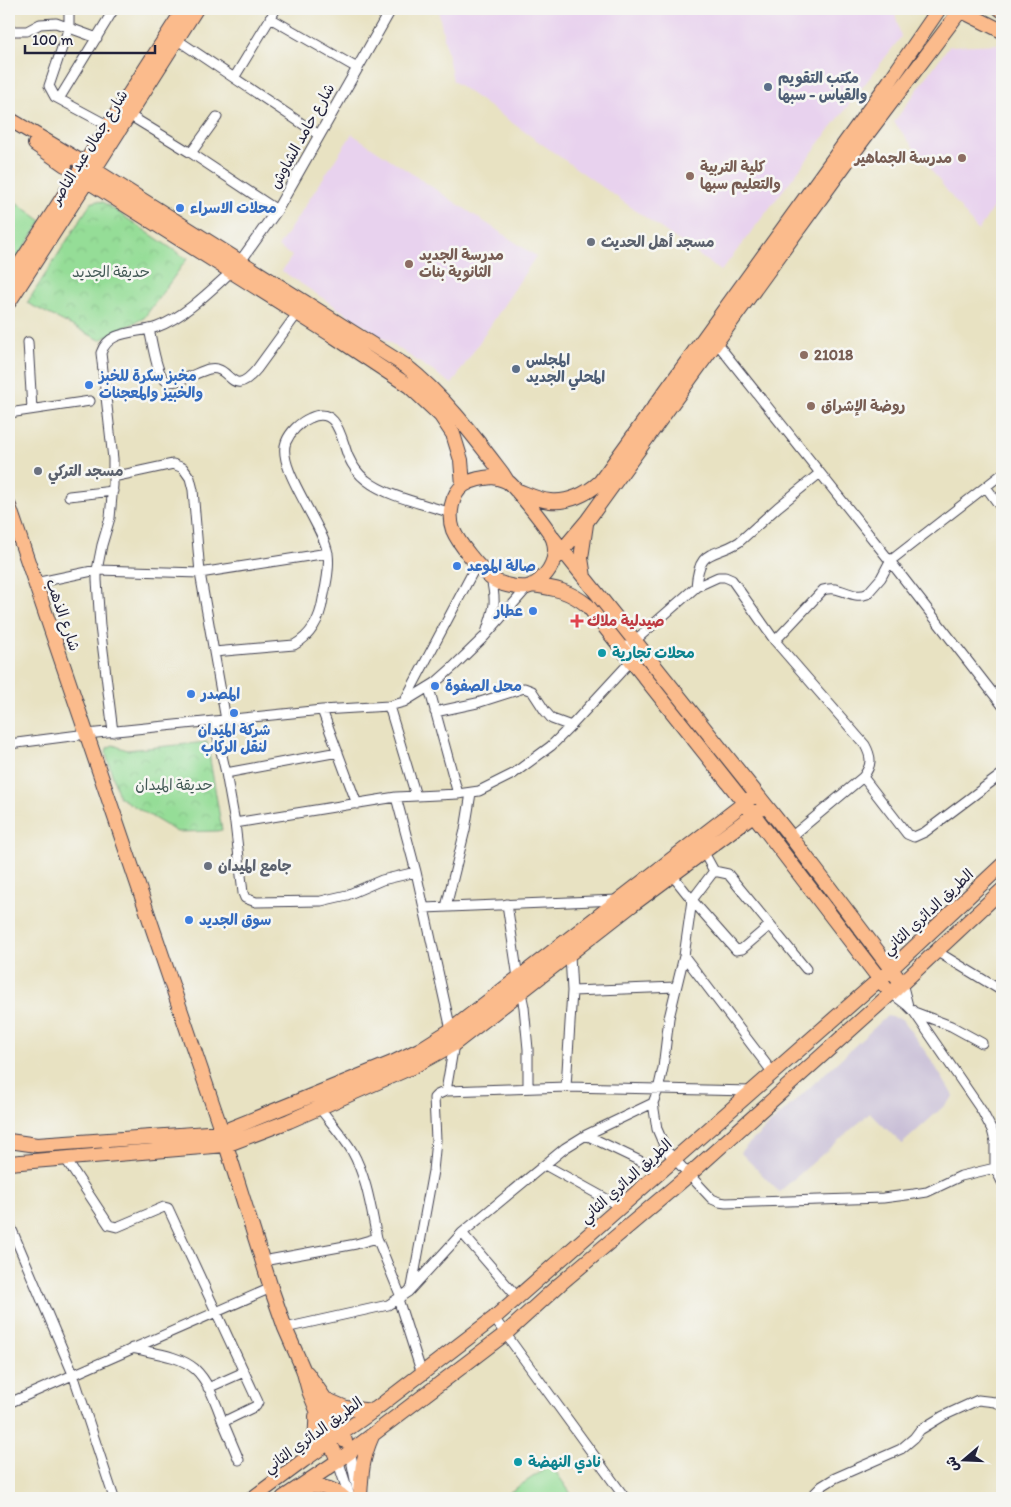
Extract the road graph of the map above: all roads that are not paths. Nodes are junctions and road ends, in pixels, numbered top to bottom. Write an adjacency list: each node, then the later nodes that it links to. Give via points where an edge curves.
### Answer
1 (69, 9): 10 (street)
2 (114, 9): 13 (street)
3 (184, 9): 21 (main road, شارع جمال عبد الناصر)
4 (196, 9): 14 (main road, شارع جمال عبد الناصر)
5 (276, 9): 9 (street)
6 (391, 9): 15 (street, شارع حامد الشاوش)
7 (939, 9): 42 (main road, via 600,482 576,497 550,501)
8 (960, 10): 12 (main road); 34 (main road)
9 (270, 18): 15 (street); 16 (street)
10 (69, 27): 11 (street, via 44,23 27,31); 13 (street); 17 (street, via 49,86 54,97)
11 (9, 31)
12 (1002, 31)
13 (97, 38): 17 (street)
14 (176, 39): 16 (street); 18 (main road, شارع جمال عبد الناصر)
15 (357, 68): 23 (street, شارع حامد الشاوش)
16 (234, 78): 23 (street)
17 (59, 99): 21 (street)
18 (129, 115): 24 (street); 26 (main road, شارع جمال عبد الناصر)
19 (216, 117): 24 (street)
20 (9, 119): 26 (main road)
21 (108, 126): 26 (main road, شارع جمال عبد الناصر)
22 (9, 128): 25 (main road)
23 (319, 135): 27 (street, شارع حامد الشاوش)
24 (190, 153): 27 (street)
25 (65, 166)
26 (86, 173): 28 (main road); 29 (main road, شارع جمال عبد الناصر); 30 (main road, شارع جمال عبد الناصر)
27 (277, 210): 28 (street, شارع حامد الشاوش)
28 (236, 267): 31 (main road); 32 (street, via 181,313); 42 (main road, via 420,377 459,417)
29 (9, 281)
30 (9, 302)
31 (297, 314): 32 (street, via 251,377 241,382 232,380 215,368 175,381 165,380 161,376); 41 (main road, via 395,375 425,400 453,434 461,460)
32 (149, 329): 40 (street, via 114,337 101,353)
33 (28, 342): 36 (street)
34 (716, 342): 38 (street); 49 (main road)
35 (90, 401): 36 (street)
36 (32, 409): 37 (street)
37 (9, 413)
38 (820, 473): 52 (street); 60 (street, via 739,542 707,556 700,564)
39 (1002, 474): 43 (street)
40 (113, 477): 44 (street); 55 (street, via 173,464 183,468 193,490)
41 (463, 485): 42 (main road, via 493,477); 48 (main road, via 453,500)
42 (512, 486): 51 (main road, via 552,537)
43 (986, 487): 47 (street); 52 (street)
44 (113, 491): 45 (street); 54 (street)
45 (69, 496)
46 (9, 509): 58 (main road, شارع الذهب)
47 (1002, 509)
48 (450, 513): 50 (street, via 391,493 367,481 356,471 336,423 328,416 313,416 290,435 285,455); 53 (main road, via 454,530)
49 (587, 521): 51 (main road); 56 (main road, via 581,558)
50 (328, 553): 55 (street); 64 (street, via 322,608 305,639 281,647)
51 (558, 555): 56 (main road); 59 (main road, via 548,573)
52 (890, 561): 63 (street, via 867,594 856,596 837,588 823,590); 68 (street)
53 (477, 564): 57 (main road); 67 (street)
54 (97, 570): 55 (street); 58 (street); 75 (street)
55 (200, 573): 64 (street)
56 (584, 577): 62 (main road)
57 (492, 578): 59 (main road, via 512,586); 61 (street, via 494,609)
58 (35, 582): 76 (main road, شارع الذهب)
59 (530, 586): 61 (street); 65 (main road, via 567,592 577,597 588,606)
60 (696, 586): 62 (street); 63 (street, via 712,578 732,580)
61 (484, 638): 66 (street)
62 (634, 641): 65 (street); 84 (main road)
63 (775, 641): 81 (street, via 865,745 871,764)
64 (214, 652): 72 (street)
65 (627, 656): 74 (street); 88 (main road)
66 (429, 688): 67 (street); 71 (street)
67 (404, 702): 69 (street)
68 (1002, 705)
69 (388, 706): 70 (street); 85 (street)
70 (322, 710): 72 (street); 78 (street)
71 (435, 712): 74 (street, via 524,688 532,692 552,719); 83 (street)
72 (226, 720): 73 (street)
73 (214, 721): 75 (street); 79 (street)
74 (571, 726): 82 (street, via 534,760 495,784)
75 (112, 732): 76 (street)
76 (86, 734): 77 (street); 130 (main road, شارع الذهب)
77 (9, 744)
78 (338, 752): 79 (street); 87 (street)
79 (226, 773): 91 (street)
80 (1002, 774): 81 (street, via 914,837 907,834)
81 (863, 777): 92 (street)
82 (471, 793): 83 (street); 102 (street)
83 (458, 794): 85 (street)
84 (756, 794): 88 (main road); 89 (main road)
85 (416, 796): 86 (street)
86 (396, 797): 87 (street); 96 (street)
87 (357, 804): 91 (street)
88 (744, 804): 90 (main road); 99 (main road)
89 (765, 806): 90 (main road); 92 (main road)
90 (754, 815): 93 (main road); 111 (main road)
91 (235, 823): 96 (street, via 243,893 250,900 263,903 321,901)
92 (791, 837): 109 (main road)
93 (704, 852): 95 (street); 97 (main road)
94 (1002, 866): 109 (main road, الطريق الدائري الثاني)
95 (714, 871): 100 (street); 104 (street, via 728,874)
96 (416, 872): 103 (street)
97 (672, 875): 100 (street); 106 (main road)
98 (1002, 890): 105 (main road)
99 (618, 900): 101 (street); 110 (main road)
100 (692, 900): 104 (street, via 736,950 742,949); 107 (street)
101 (507, 904): 102 (street); 110 (street)
102 (446, 906): 103 (street)
103 (424, 908): 119 (street)
104 (770, 926): 108 (street)
105 (936, 950): 112 (main road); 114 (street)
106 (570, 955): 115 (street); 116 (main road)
107 (684, 956): 113 (street); 121 (street)
108 (806, 969)
109 (892, 969): 111 (main road, الطريق الدائري الثاني); 112 (main road)
110 (518, 978): 116 (street); 119 (main road)
111 (879, 979): 117 (main road); 121 (main road, الطريق الدائري الثاني)
112 (902, 983): 117 (main road); 118 (street)
113 (676, 987): 115 (street); 124 (street)
114 (1002, 990)
115 (572, 991): 122 (street)
116 (521, 992): 119 (main road); 123 (street, via 528,1049)
117 (891, 993): 118 (street); 138 (main road)
118 (911, 1009): 120 (street); 136 (street, via 982,1111 995,1141)
119 (453, 1037): 125 (street); 128 (main road, via 412,1067); 130 (main road)
120 (982, 1043)
121 (773, 1073): 126 (main road, الطريق الدائري الثاني)
122 (566, 1087): 123 (street); 124 (street)
123 (528, 1088): 125 (street)
124 (658, 1090): 126 (street); 127 (street)
125 (446, 1091): 145 (street, via 434,1098 433,1172)
126 (752, 1091): 133 (main road, الطريق الدائري الثاني)
127 (653, 1103): 129 (street); 133 (street, via 657,1129 666,1150)
128 (319, 1108): 130 (main road); 143 (street, via 352,1150 361,1170)
129 (586, 1134): 135 (street); 137 (street)
130 (224, 1139): 131 (main road, via 37,1145); 132 (main road); 144 (main road, شارع الذهب)
131 (9, 1141)
132 (65, 1158): 134 (main road); 149 (street, via 109,1225 117,1227 168,1208)
133 (674, 1159): 137 (main road, الطريق الدائري الثاني); 138 (street)
134 (9, 1163)
135 (545, 1165): 140 (street); 142 (street)
136 (995, 1168): 138 (street, via 961,1176 928,1192 883,1198 726,1202 712,1199); 139 (street)
137 (661, 1171): 140 (main road, الطريق الدائري الثاني)
138 (690, 1174): 152 (main road)
139 (1002, 1182)
140 (621, 1207): 148 (main road, الطريق الدائري الثاني)
141 (9, 1223): 155 (street)
142 (462, 1233): 145 (street); 148 (street)
143 (377, 1238): 144 (street); 147 (street)
144 (263, 1261): 146 (main road, شارع الذهب)
145 (412, 1287): 147 (street)
146 (271, 1288): 149 (street); 151 (main road, شارع الذهب)
147 (399, 1298): 151 (street, via 388,1305); 156 (street)
148 (518, 1298): 150 (main road, الطريق الدائري الثاني)
149 (217, 1311): 153 (street); 154 (street)
150 (494, 1318): 152 (street); 156 (main road, الطريق الدائري الثاني)
151 (285, 1328): 158 (main road, شارع الذهب, via 303,1369 317,1385)
152 (505, 1334): 164 (main road); 177 (street)
153 (132, 1348): 155 (street); 157 (street, via 188,1364)
154 (244, 1372): 157 (street); 162 (street, via 258,1402)
155 (73, 1374): 159 (street); 171 (street)
156 (422, 1374): 161 (main road, الطريق الدائري الثاني)
157 (208, 1388): 162 (street)
158 (320, 1402): 161 (main road); 163 (main road); 165 (main road); 168 (main road, via 316,1434)
159 (9, 1403)
160 (1002, 1405): 178 (street, via 978,1400 943,1416 920,1430 901,1450 835,1478)
161 (373, 1412): 163 (main road, الطريق الدائري الثاني)
162 (223, 1422): 167 (street)
163 (342, 1433): 165 (main road, الطريق الدائري الثاني); 166 (main road)
164 (373, 1434): 166 (main road); 176 (main road, via 365,1452)
165 (330, 1442): 168 (main road, الطريق الدائري الثاني); 169 (main road)
166 (350, 1452): 169 (main road); 176 (street)
167 (239, 1460)
168 (304, 1460): 172 (main road, الطريق الدائري الثاني)
169 (338, 1461): 170 (main road); 175 (street)
170 (299, 1487): 173 (main road); 174 (main road, via 319,1486)
171 (114, 1498)
172 (253, 1498)
173 (283, 1498)
174 (344, 1498)
175 (350, 1498)
176 (360, 1498)
177 (625, 1498)
178 (810, 1498)

